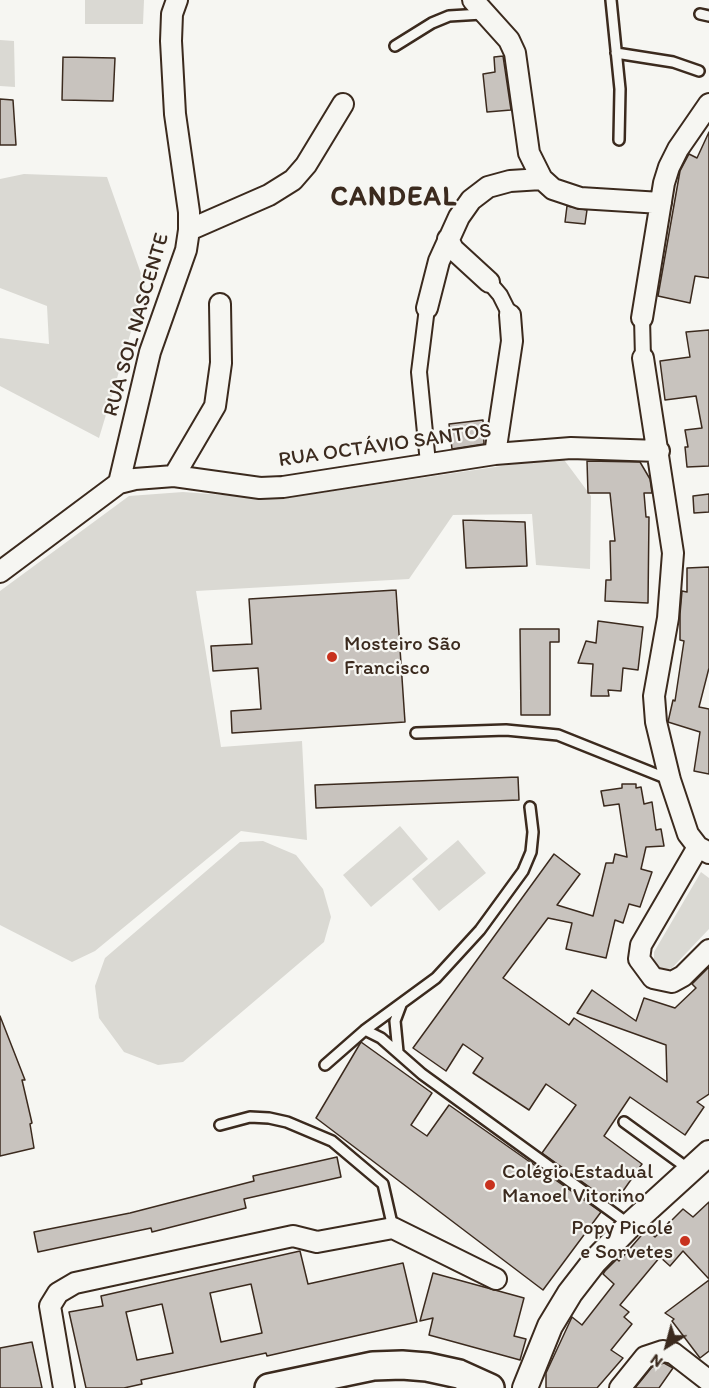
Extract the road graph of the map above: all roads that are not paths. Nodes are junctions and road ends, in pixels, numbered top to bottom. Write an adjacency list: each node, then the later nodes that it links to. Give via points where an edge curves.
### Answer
1 (177, 0): 12 (street, RUA SOL NASCENTE, via 171,41)
2 (611, 0): 5 (lane)
3 (479, 7): 4 (lane, via 432,23); 10 (street, via 509,40 515,53 530,153)
4 (395, 46)
5 (616, 53): 6 (lane, via 673,62); 9 (lane)
6 (699, 71)
7 (344, 104): 12 (street, via 293,180 269,195)
8 (709, 104): 11 (street, via 678,149 666,175)
9 (619, 140)
10 (542, 179): 11 (street, via 553,189 580,198); 13 (street, via 500,182 488,187 471,200)
11 (661, 202): 18 (street)
12 (189, 230): 24 (street, RUA SOL NASCENTE, via 186,250 150,352)
13 (448, 239): 14 (street, via 453,249); 16 (street)
14 (489, 282): 17 (street)
15 (220, 304): 23 (street, via 221,363 215,406)
16 (427, 308): 22 (street, via 419,372)
17 (510, 315): 21 (street, via 512,341)
18 (642, 318): 19 (street)
19 (643, 358): 20 (street)
20 (659, 451): 21 (street, RUA OCTÁVIO SANTOS, via 571,448); 27 (street, via 671,525 673,581 654,696)
21 (495, 454): 22 (street, RUA OCTÁVIO SANTOS)
22 (428, 463): 23 (street, RUA OCTÁVIO SANTOS, via 283,487 260,488)
23 (174, 476): 24 (street, RUA OCTÁVIO SANTOS)
24 (119, 483): 25 (street)
25 (0, 572)
26 (416, 733): 27 (lane, via 506,730 558,735)
27 (670, 780): 29 (street, via 688,834)
28 (530, 807): 31 (lane, via 531,852 523,871 456,957)
29 (703, 850): 30 (street, via 641,945 639,959 653,978 672,982)
30 (709, 950)
31 (401, 1005): 32 (lane); 33 (lane, via 395,1021)
32 (365, 1030): 33 (lane); 34 (lane)
33 (398, 1052): 39 (lane, via 422,1074)
34 (325, 1065)
35 (624, 1122): 38 (lane)
36 (220, 1125): 40 (lane, via 250,1117 269,1118 332,1141 383,1184)
37 (709, 1153): 38 (street)
38 (691, 1170): 39 (street)
39 (630, 1225): 46 (street, via 570,1293 550,1326)
40 (393, 1228): 41 (street); 43 (street, via 316,1242 293,1236 66,1286 50,1306)
41 (496, 1279)
42 (709, 1381): 47 (street, via 673,1353 663,1351 645,1357)
43 (64, 1388)
44 (269, 1388): 45 (main road, via 372,1366 402,1365 459,1374)
45 (490, 1388)
46 (525, 1388)
47 (620, 1388)

